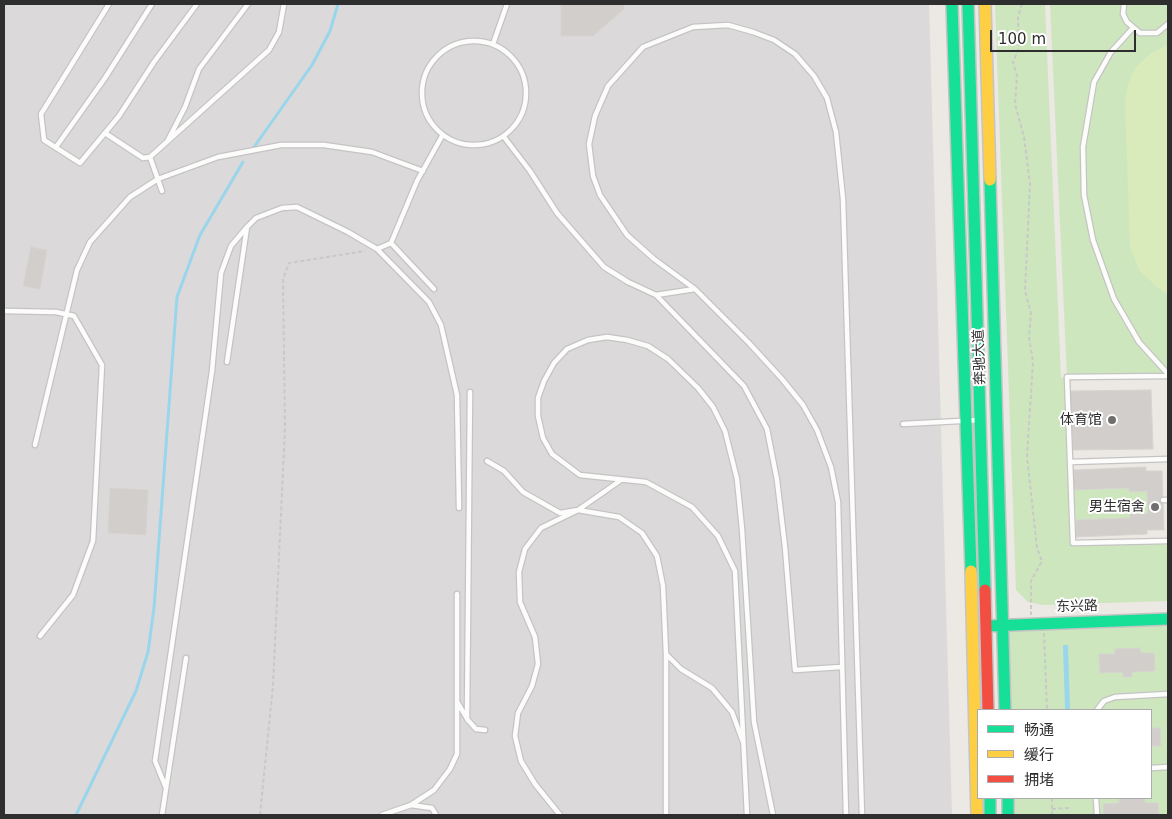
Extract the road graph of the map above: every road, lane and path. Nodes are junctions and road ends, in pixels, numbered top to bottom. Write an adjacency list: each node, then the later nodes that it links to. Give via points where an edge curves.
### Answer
1 (109, 4): 19 (lane, via 41,114 44,140)
2 (152, 4): 19 (lane)
3 (197, 4): 15 (lane)
4 (248, 4): 18 (lane, via 199,69)
5 (284, 4): 18 (lane, via 279,32 269,50)
6 (508, 4): 14 (lane)
7 (952, 4): 36 (main road)
8 (968, 4): 35 (main road, 奔驰大道)
9 (984, 4): 52 (main road, 奔驰大道)
10 (1022, 4): 50 (path, via 1018,16 1019,48 1013,62 1015,104 1024,137 1030,184 1025,290 1031,313 1029,337 1033,362 1027,456 1037,548 1042,561 1031,582)
11 (1124, 4): 13 (lane, via 1124,14)
12 (1168, 24): 13 (lane, via 1157,33)
13 (1132, 29): 33 (lane, via 1111,52 1094,82 1083,146 1084,195 1093,240 1114,299 1140,342)
14 (493, 44): 16 (lane, via 476,40 455,44 436,57 425,74 421,91 424,110); 17 (lane, via 513,57 523,71 527,89 526,106 520,121)
15 (106, 134): 19 (lane, via 80,163); 20 (lane, via 143,158)
16 (442, 136): 17 (lane, via 455,143 481,146); 21 (lane)
17 (504, 137): 29 (lane, via 557,212 598,260 628,282)
18 (167, 142): 20 (lane)
19 (56, 147)
20 (150, 157): 22 (lane)
21 (423, 171): 22 (lane, via 372,152 324,145 281,145 218,157); 25 (lane)
22 (158, 179): 23 (lane); 31 (lane, via 130,197 90,242 77,270)
23 (162, 191)
24 (247, 228): 26 (lane, via 266,212 297,207); 32 (lane); 69 (lane, via 232,246 221,273 212,371 155,761)
25 (391, 243): 26 (lane); 28 (lane)
26 (377, 249): 43 (lane, via 429,302 441,326 457,395); 78 (path, via 289,263 283,279 285,428 273,686)
27 (695, 288): 29 (lane); 57 (lane, via 782,378 817,430 831,467 838,502); 86 (lane, via 654,259 627,235 612,215 593,176 589,144 595,116 608,86 643,47 693,27 728,25 774,40 795,54 827,98 836,132 843,199)
28 (434, 289)
29 (656, 296): 57 (lane, via 744,386 767,429 782,518 795,670)
30 (4, 311): 31 (lane)
31 (67, 314): 38 (lane); 54 (lane, via 74,316 102,365 93,541 73,595)
32 (227, 362)
33 (1168, 375): 41 (lane, via 1067,377)
34 (470, 392): 64 (lane)
35 (981, 420): 36 (lane); 46 (main road, 奔驰大道)
36 (967, 421): 37 (lane); 45 (main road)
37 (903, 424)
38 (35, 445)
39 (1168, 459): 41 (lane)
40 (487, 461): 44 (lane, via 504,471 523,492 540,503 560,512)
41 (1070, 462): 47 (lane, via 1074,543)
42 (622, 480): 44 (lane); 66 (lane, via 646,482 692,507 718,536 735,571); 84 (lane, via 580,475 565,466 552,454 538,416 538,398 554,363 567,349 606,336 648,346 668,359 698,388 713,407 725,431 737,479 742,529 754,722)
43 (459, 508)
44 (578, 510): 55 (lane, via 619,517 642,533 657,556 663,586); 81 (lane, via 541,528 525,549 519,572 520,602 535,637 538,664 532,686 518,713 515,736 521,761)
45 (969, 513): 46 (main road); 87 (main road)
46 (984, 513): 53 (main road, 奔驰大道)
47 (1168, 541)
48 (457, 594): 59 (lane)
49 (1168, 619): 51 (main road, 东兴路)
50 (1031, 624): 51 (main road, 东兴路); 52 (main road, 东兴路)
51 (1044, 624): 62 (path)
52 (1003, 625): 53 (main road, 东兴路); 61 (main road, 奔驰大道)
53 (987, 626): 60 (main road, 奔驰大道)
54 (40, 636)
55 (666, 654): 66 (lane, via 681,669 712,688 732,712); 82 (lane)
56 (186, 658): 69 (lane)
57 (841, 667): 85 (lane)
58 (1168, 694): 63 (lane, via 1115,697 1104,701)
59 (457, 702): 64 (lane); 74 (lane, via 457,754 434,790)
60 (988, 709)
61 (1005, 709)
62 (1047, 709)
63 (1098, 709)
64 (467, 719): 65 (lane, via 476,729)
65 (485, 730)
66 (745, 748): 83 (lane)
67 (1168, 767): 68 (lane)
68 (1152, 768)
69 (166, 788): 77 (lane)
70 (990, 799): 88 (main road)
71 (1008, 799): 89 (main road)
72 (1052, 799): 76 (path)
73 (1096, 799): 91 (lane)
74 (411, 805): 79 (lane); 80 (lane, via 432,808)
75 (1069, 808): 76 (path)
76 (1052, 809): 90 (path)
77 (162, 815)
78 (260, 815)
79 (382, 815)
80 (436, 815)
81 (560, 815)
82 (666, 815)
83 (747, 815)
84 (773, 815)
85 (846, 815)
86 (862, 815)
87 (977, 815)
88 (990, 815)
89 (1008, 815)
90 (1052, 815)
91 (1097, 815)

